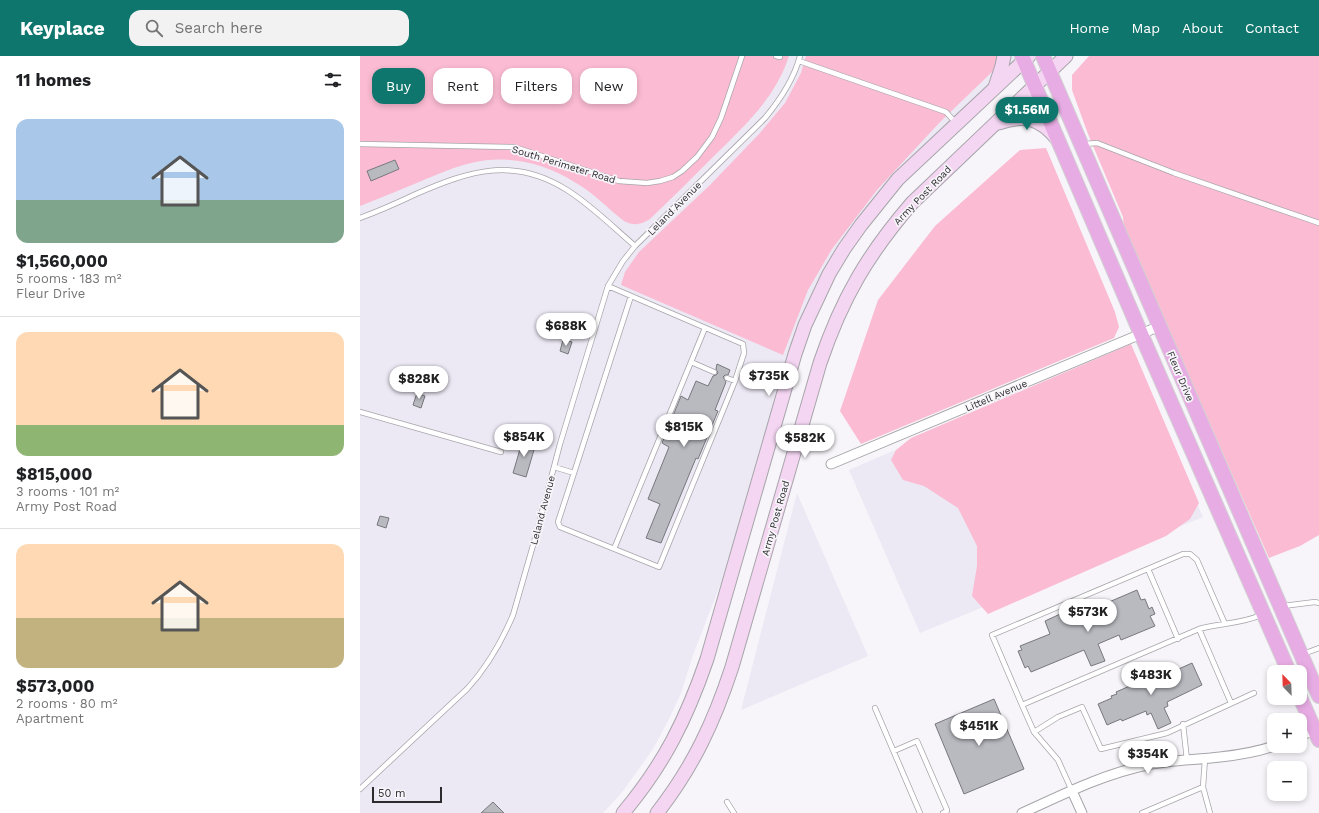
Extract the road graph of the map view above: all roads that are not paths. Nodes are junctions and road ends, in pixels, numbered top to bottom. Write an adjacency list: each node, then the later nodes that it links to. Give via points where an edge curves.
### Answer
1 (742, 56): 14 (lane, South Perimeter Road, via 712,137 698,157 682,171 660,181 619,182 514,147)
2 (800, 56): 7 (lane, Leland Avenue)
3 (1004, 56): 10 (main road)
4 (1043, 56): 8 (main road, Fleur Drive)
5 (1066, 56): 8 (main road, Army Post Road)
6 (1025, 58): 9 (main road, Fleur Drive); 10 (main road)
7 (799, 61): 11 (lane, via 946,112); 18 (lane, Leland Avenue, via 783,94 765,118)
8 (1050, 72): 9 (main road, Army Post Road); 15 (main road, Fleur Drive)
9 (1035, 86): 12 (main road, Army Post Road); 13 (main road, Fleur Drive)
10 (994, 90): 11 (main road)
11 (957, 124): 62 (main road, via 898,179 861,225 844,249 816,300 795,354 695,696 663,758)
12 (995, 124): 13 (main road, via 1016,118 1033,120 1044,126); 63 (main road, Army Post Road, via 895,222 872,252 842,305 820,363 721,702 695,757)
13 (1058, 141): 23 (main road, Fleur Drive)
14 (360, 144)
15 (1082, 145): 17 (lane, via 1097,143 1174,173); 21 (main road, Fleur Drive)
16 (360, 218): 18 (lane, via 449,180 482,171 501,170 530,174 567,190)
17 (1319, 223)
18 (635, 246): 19 (lane, Leland Avenue)
19 (608, 286): 20 (lane); 31 (lane, Leland Avenue)
20 (631, 296): 22 (lane); 32 (lane)
21 (1160, 326): 23 (street, Littell Avenue); 36 (main road, Fleur Drive)
22 (705, 328): 24 (lane); 27 (lane, via 743,344 744,353)
23 (1141, 334): 30 (street, Littell Avenue); 37 (main road, Fleur Drive)
24 (691, 362): 25 (lane); 33 (lane)
25 (714, 372)
26 (727, 378): 27 (lane)
27 (735, 381): 33 (lane, via 659,567)
28 (360, 412): 29 (lane)
29 (501, 452)
30 (832, 464)
31 (554, 467): 32 (lane); 59 (lane, Leland Avenue, via 513,615 499,646 467,689)
32 (574, 473): 33 (lane, via 558,522 560,527)
33 (614, 549)
34 (1148, 569): 38 (lane, via 1183,554 1190,554 1197,560); 40 (lane); 47 (lane, via 992,635)
35 (1319, 602): 36 (lane)
36 (1280, 606): 37 (main road); 42 (main road, Fleur Drive)
37 (1263, 614): 38 (lane, via 1250,620); 43 (main road, Fleur Drive)
38 (1225, 624): 39 (lane)
39 (1199, 629): 40 (lane); 46 (lane)
40 (1178, 639): 47 (lane)
41 (1319, 648): 42 (lane)
42 (1301, 655): 45 (main road, Fleur Drive)
43 (1286, 665)
44 (1254, 693): 46 (lane)
45 (1319, 696)
46 (1231, 703): 50 (lane)
47 (1022, 705): 51 (lane)
48 (1304, 705): 52 (main road)
49 (875, 708): 55 (lane)
50 (1183, 724): 51 (lane, via 1167,733 1100,749 1082,707); 57 (lane)
51 (1034, 732): 60 (lane, via 1058,760)
52 (1317, 732): 53 (street)
53 (1307, 734)
54 (1267, 748): 56 (street)
55 (894, 751): 65 (lane); 66 (lane, via 917,741 947,810)
56 (1205, 759): 57 (street); 58 (lane)
57 (1187, 760): 60 (street, via 1122,771)
58 (1203, 787): 69 (lane); 70 (lane)
59 (360, 789)
60 (1072, 791): 67 (street); 68 (street)
61 (727, 802): 64 (lane)
62 (623, 813)
63 (658, 813)
64 (734, 813)
65 (920, 813)
66 (943, 813)
67 (1022, 813)
68 (1082, 813)
69 (1142, 813)
70 (1210, 813)

